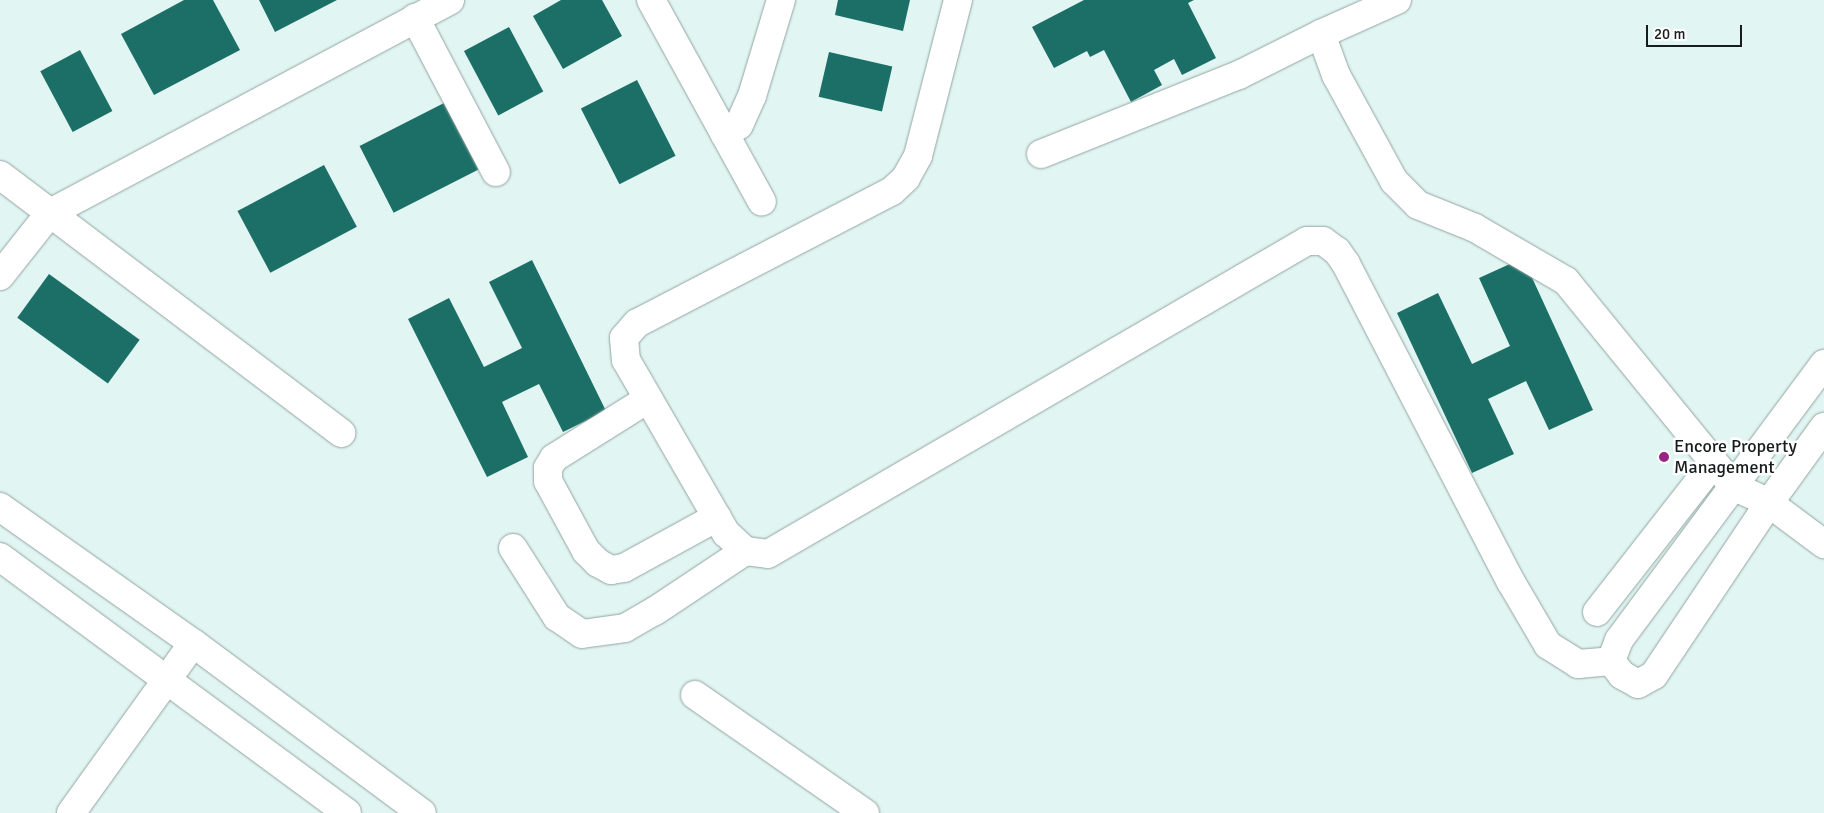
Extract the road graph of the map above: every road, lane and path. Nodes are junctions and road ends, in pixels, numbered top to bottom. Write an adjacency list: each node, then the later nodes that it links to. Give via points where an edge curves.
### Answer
1 (450, 0): 6 (street)
2 (651, 0): 8 (street)
3 (781, 0): 8 (street, via 752,96 739,125)
4 (958, 0): 16 (street, via 918,156 906,178 892,191 637,324 624,338 626,360)
5 (1397, 0): 7 (street)
6 (415, 18): 10 (street); 13 (street)
7 (1321, 34): 9 (street, via 1240,74); 19 (street, via 1336,74 1394,181 1418,205 1475,228 1566,281)
8 (725, 135): 12 (street)
9 (1041, 154)
10 (496, 172)
11 (0, 175): 13 (street)
12 (762, 202)
13 (50, 213): 14 (street); 18 (street)
14 (0, 276)
15 (1824, 364): 20 (street)
16 (648, 399): 23 (street); 23 (street, via 554,458 548,468 548,481 586,551 611,570 624,568)
17 (1824, 428): 21 (street)
18 (340, 433)
19 (1714, 462): 20 (street); 28 (street)
20 (1733, 486): 21 (street); 30 (street, via 1619,640)
21 (1768, 503): 24 (street); 30 (street, via 1654,674 1638,684 1622,675)
22 (0, 507): 29 (street)
23 (717, 517): 26 (street, via 726,532)
24 (1824, 544)
25 (513, 548): 26 (street, via 557,618 582,634 625,628)
26 (745, 551): 30 (street, via 768,554 1307,241 1322,241 1337,251 1346,264 1511,582 1548,645 1578,664)
27 (0, 556): 31 (street)
28 (1597, 612)
29 (193, 643): 31 (street); 35 (street)
30 (1612, 661)
31 (167, 680): 33 (street); 34 (street)
32 (695, 695): 36 (street)
33 (71, 813)
34 (347, 813)
35 (422, 813)
36 (865, 813)

